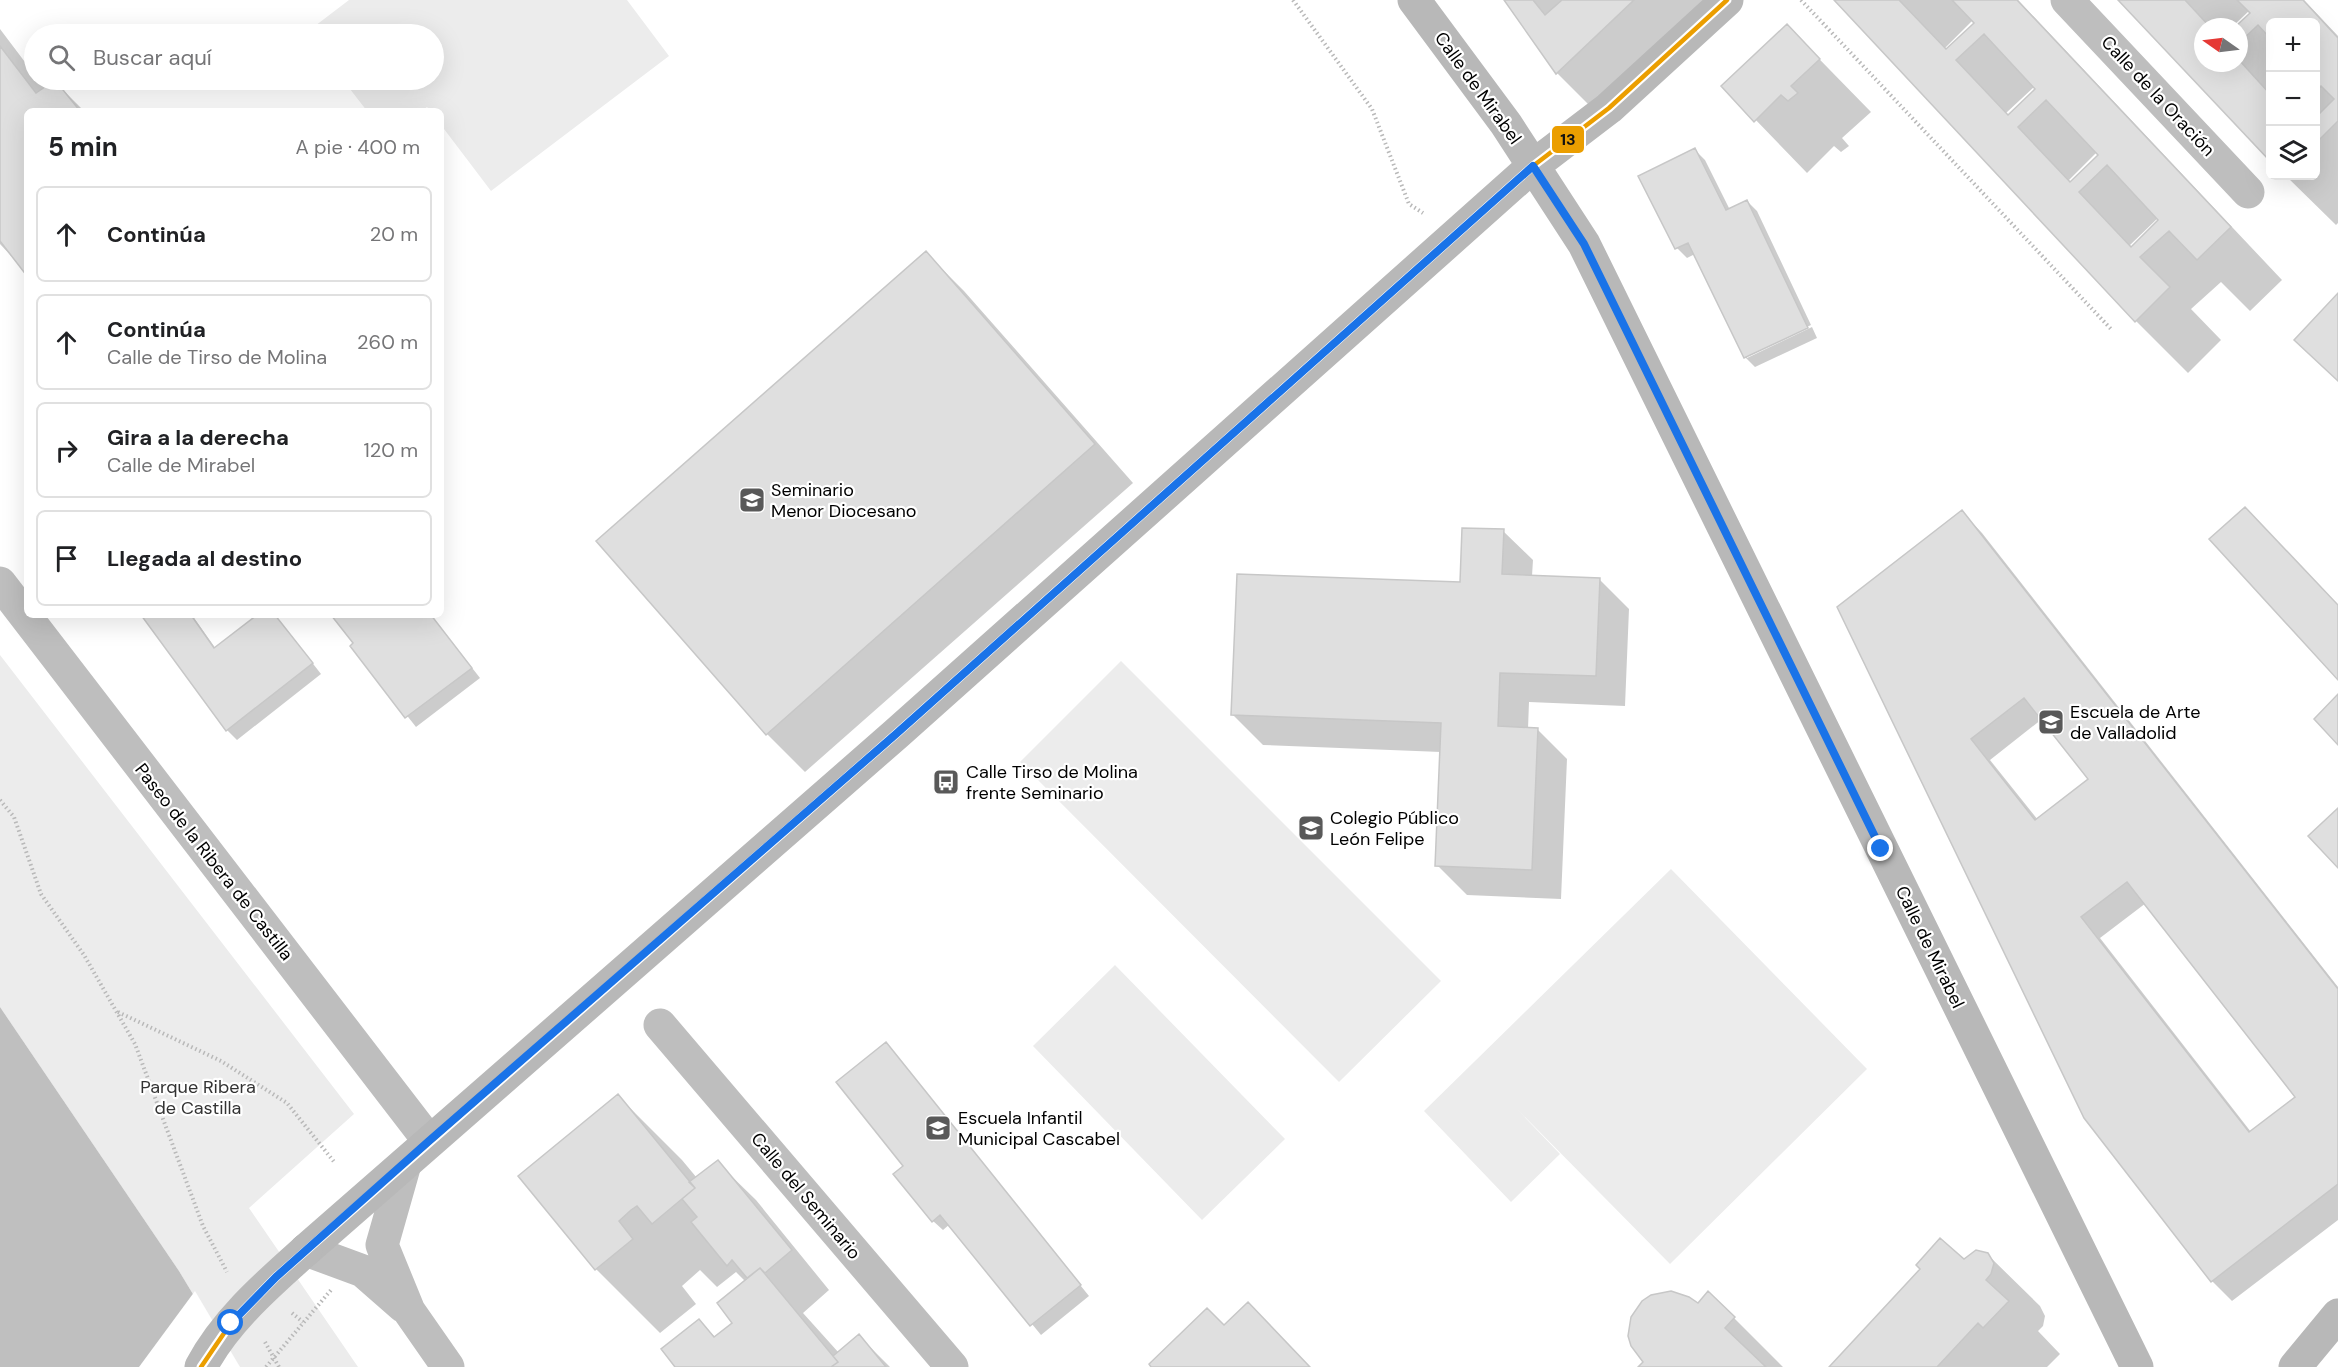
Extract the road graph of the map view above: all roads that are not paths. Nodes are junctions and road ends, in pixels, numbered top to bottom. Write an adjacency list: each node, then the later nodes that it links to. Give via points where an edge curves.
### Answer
1 (1414, 0): 4 (street, Calle de Mirabel)
2 (1727, 0): 4 (street, via 1609,108)
3 (2067, 0): 5 (street, Calle de la Oración)
4 (1533, 166): 10 (street, via 913,718); 18 (street, Calle de Mirabel, via 1584,244)
5 (2248, 192)
6 (0, 584): 7 (street, Paseo de la Ribera de Castilla)
7 (24, 615)
8 (26, 618): 10 (street, Paseo de la Ribera de Castilla)
9 (660, 1025): 17 (street, Calle del Seminario)
10 (429, 1141): 11 (street)
11 (405, 1164): 12 (street); 13 (street, via 382,1245)
12 (306, 1250): 13 (street, via 363,1270); 15 (street, bridge, via 231,1323)
13 (409, 1311): 16 (street)
14 (2338, 1315): 19 (street)
15 (201, 1367)
16 (448, 1367)
17 (952, 1367)
18 (2137, 1367)
19 (2295, 1367)

